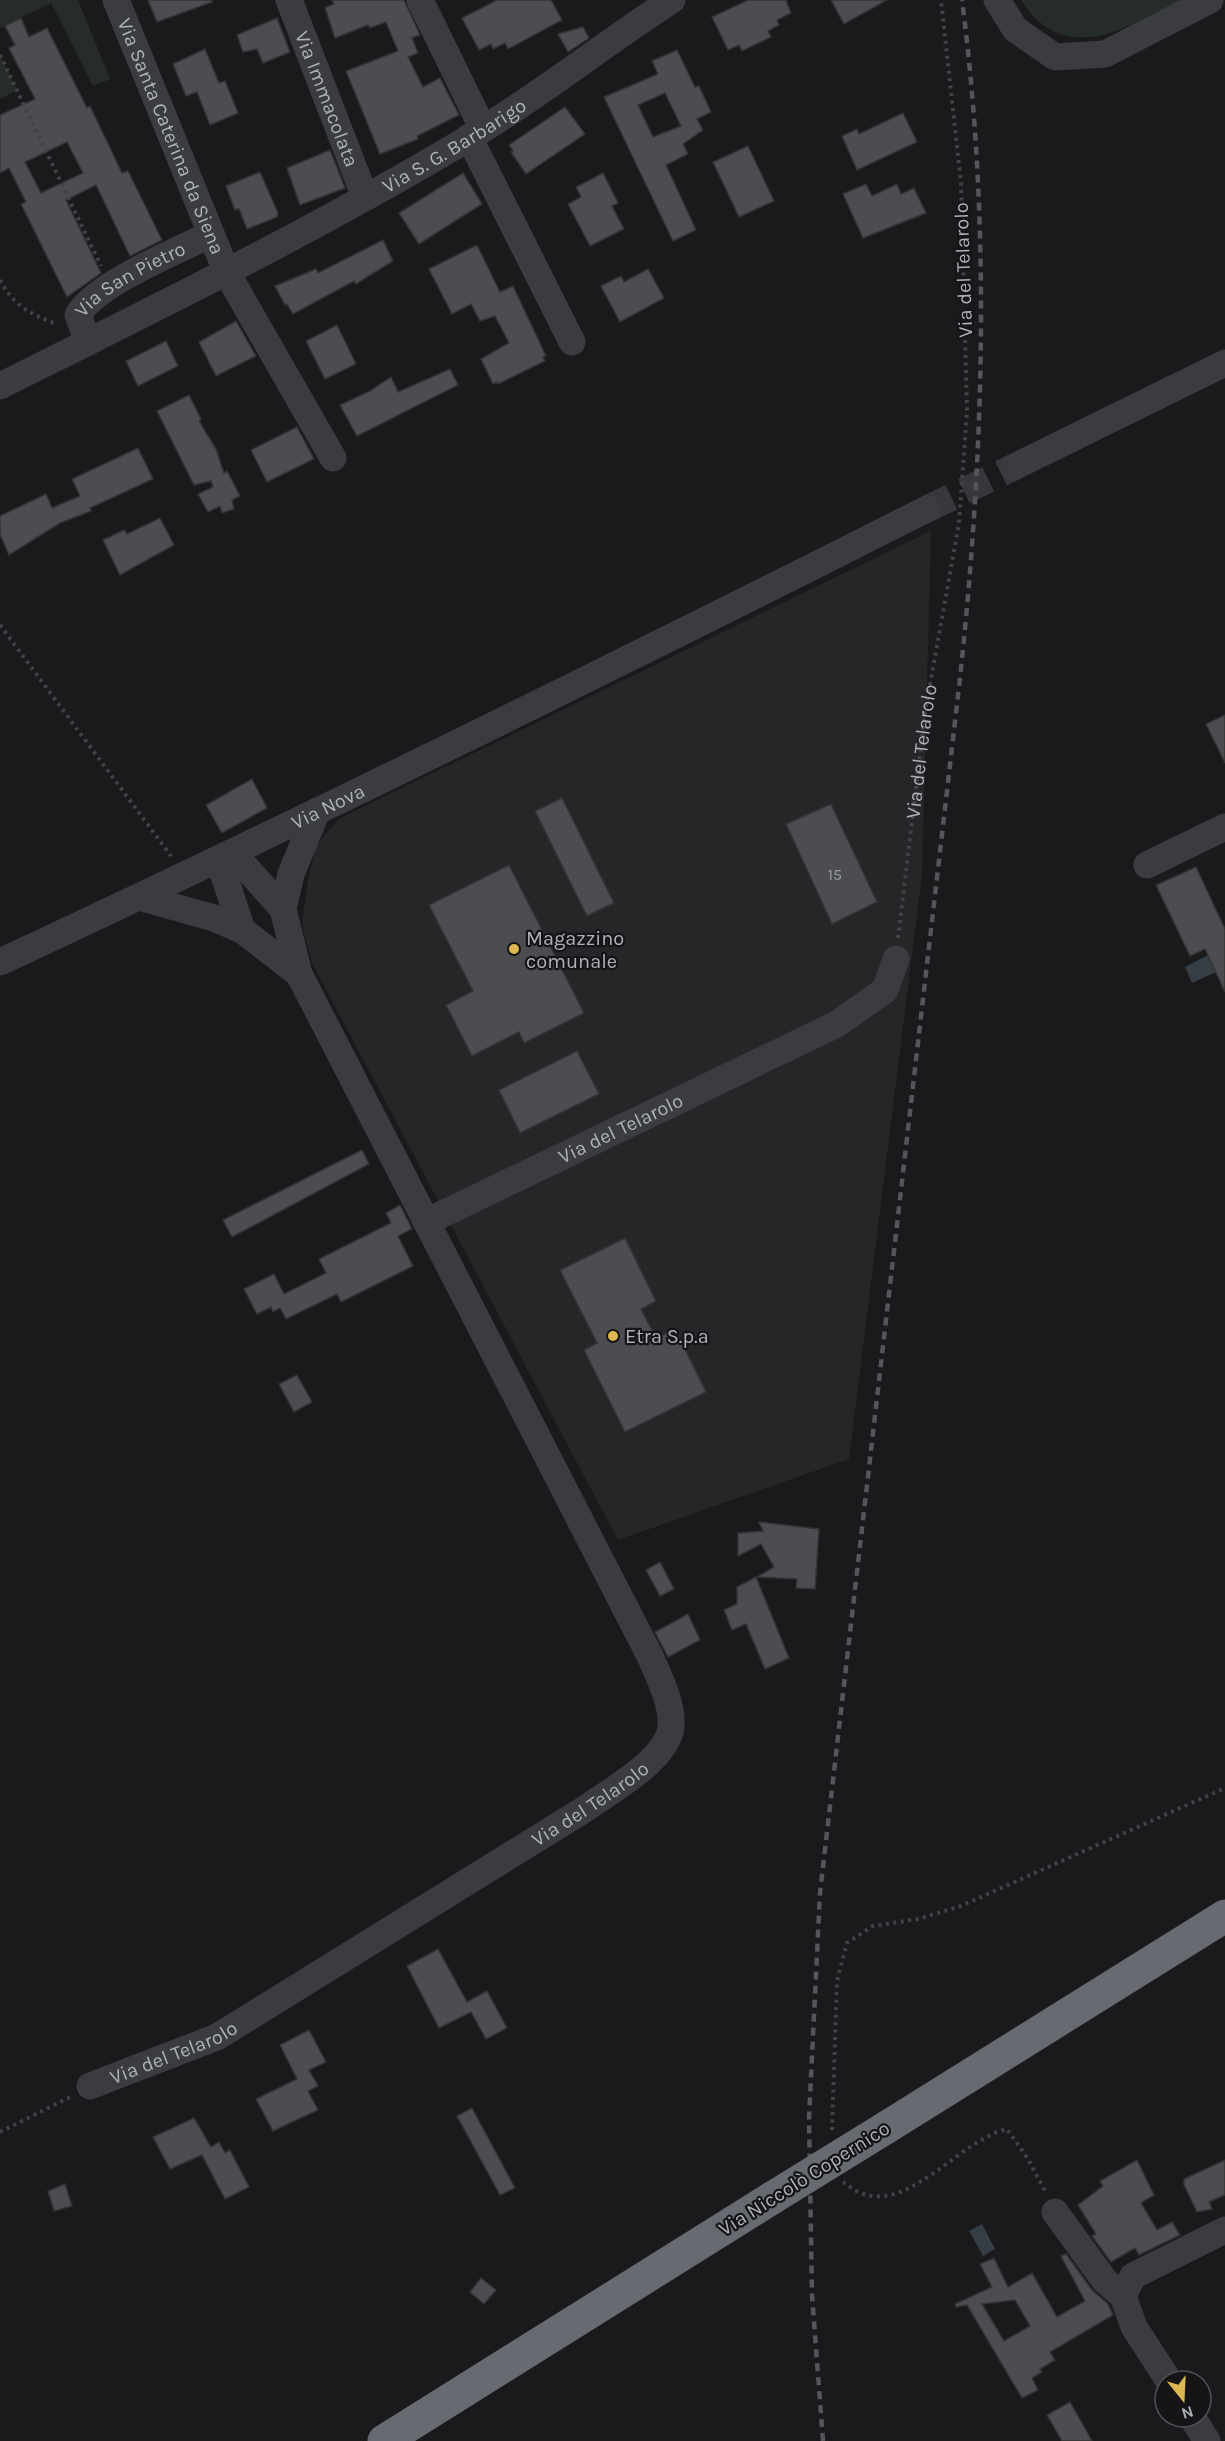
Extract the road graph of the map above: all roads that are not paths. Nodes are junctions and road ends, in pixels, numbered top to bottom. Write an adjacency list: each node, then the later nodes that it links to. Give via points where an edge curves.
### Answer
1 (116, 0): 10 (street, Via Santa Caterina da Siena)
2 (289, 0): 9 (street, Via Immacolata)
3 (420, 0): 8 (street)
4 (672, 0): 7 (street, Via S. G. Barbarigo)
5 (997, 0): 6 (street, via 1015,30 1055,57 1105,54)
6 (1210, 0)
7 (640, 9): 8 (street, Via S. G. Barbarigo)
8 (476, 133): 9 (street, Via S. G. Barbarigo); 12 (street)
9 (365, 197): 11 (street, Via S. G. Barbarigo)
10 (211, 234): 11 (street, Via Santa Caterina da Siena); 13 (street, Via San Pietro, via 85,303 78,315)
11 (227, 273): 13 (street, Via San Pietro); 16 (street, Via Santa Caterina da Siena)
12 (572, 342)
13 (82, 345): 15 (street, Via San Pietro)
14 (1225, 363): 17 (street)
15 (0, 386)
16 (333, 458)
17 (1014, 467)
18 (927, 509): 19 (street, Via Nova)
19 (317, 811): 21 (street, Via Nova); 24 (street, via 291,874)
20 (1225, 827): 22 (street)
21 (216, 861): 23 (street, Via Nova); 24 (street); 25 (street)
22 (1147, 865)
23 (140, 897): 25 (street); 27 (street, Via Nova)
24 (283, 909): 28 (street)
25 (242, 930): 28 (street)
26 (896, 959): 29 (street, Via del Telarolo, via 885,990 837,1024)
27 (0, 962)
28 (299, 974): 29 (street, Via del Telarolo)
29 (426, 1222): 31 (street, Via del Telarolo, via 650,1656 664,1689 671,1727 663,1749 585,1809 217,2037)
30 (1225, 1916): 36 (highway, Via Niccolò Copernico, bridge)
31 (90, 2086)
32 (1055, 2212): 34 (street, via 1105,2281)
33 (1225, 2230): 34 (street, via 1133,2276)
34 (1123, 2296): 35 (street, via 1134,2327)
35 (1160, 2369)
36 (384, 2441)

